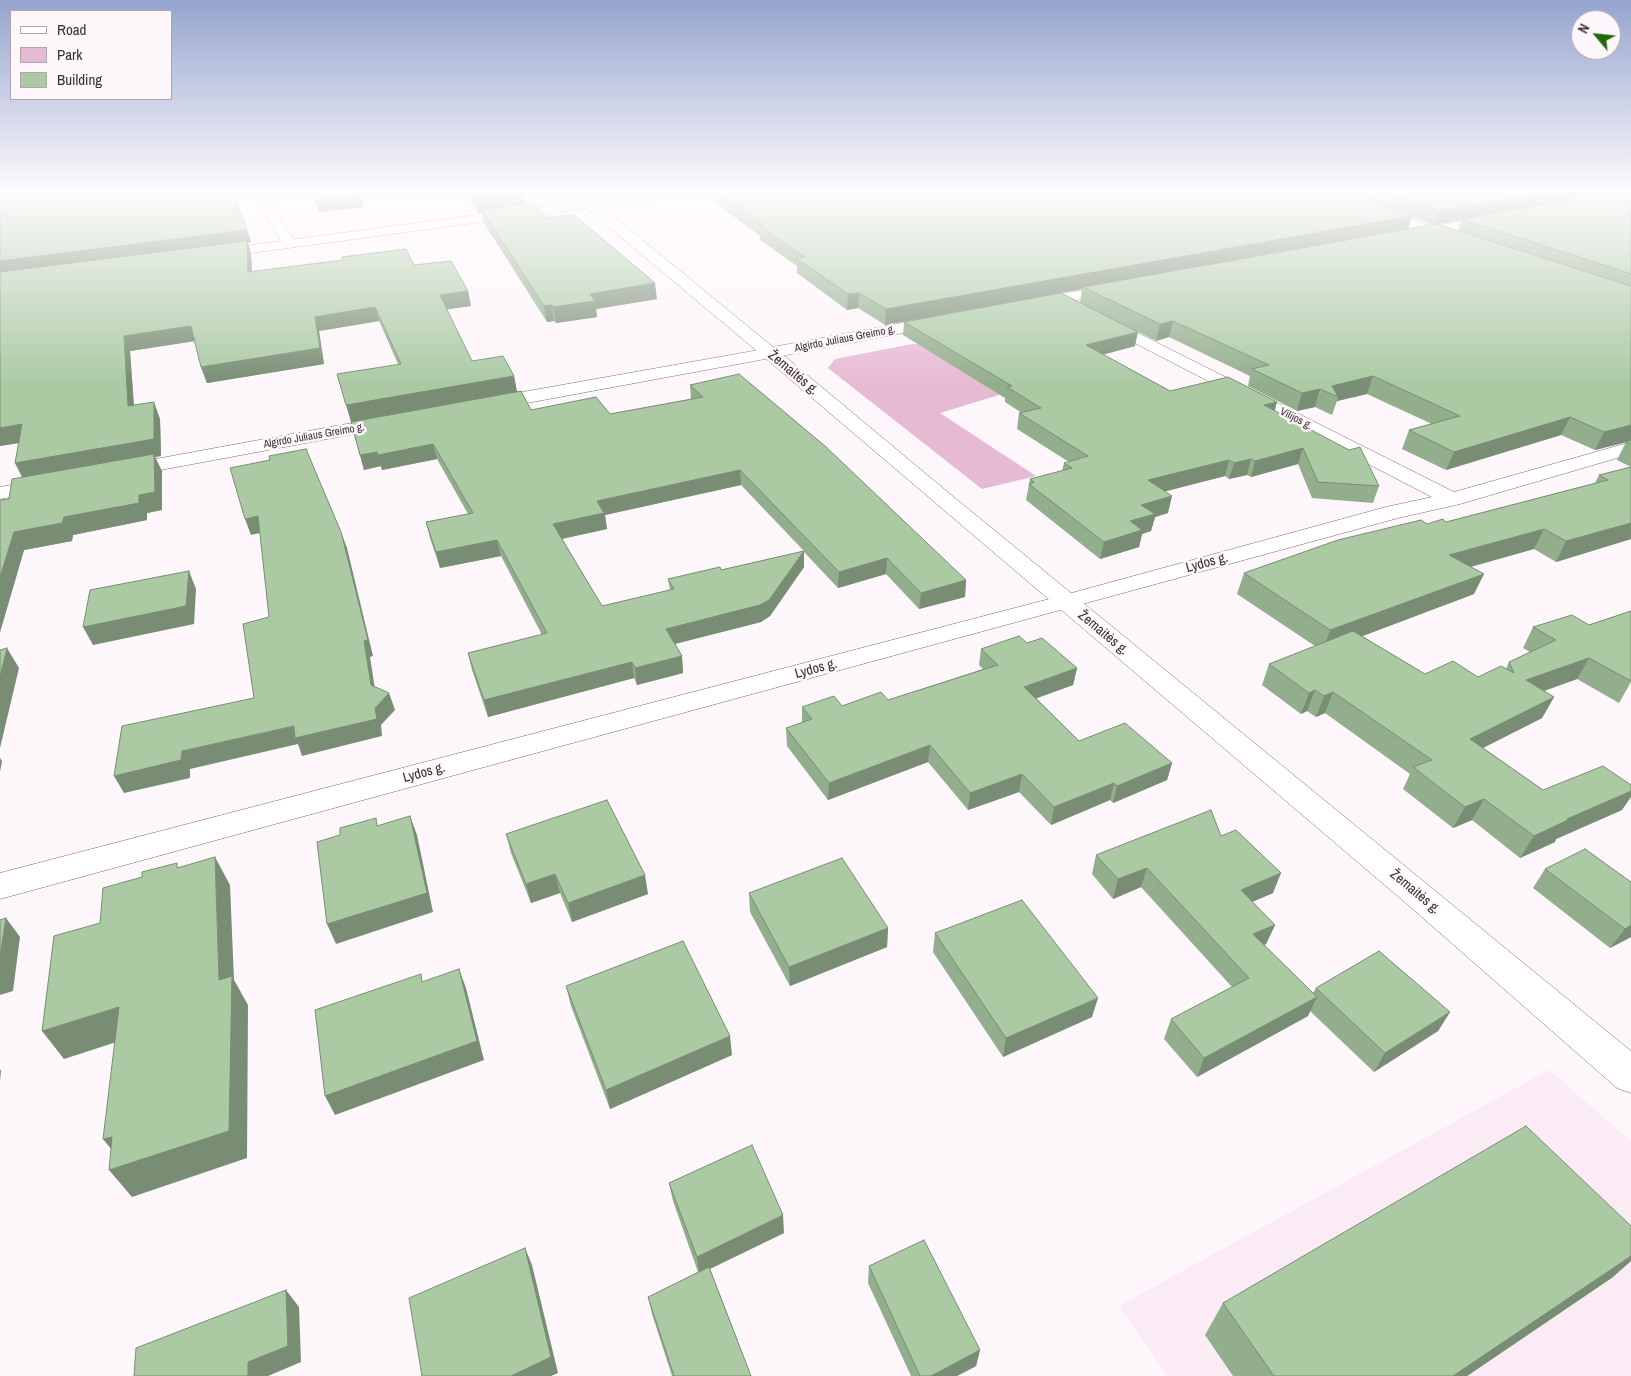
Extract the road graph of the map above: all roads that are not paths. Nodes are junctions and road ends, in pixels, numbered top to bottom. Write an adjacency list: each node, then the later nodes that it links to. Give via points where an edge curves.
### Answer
1 (651, 255): 6 (main road, Žemaitės g.)
2 (1137, 285): 3 (main road)
3 (1059, 299): 4 (main road); 13 (main road, Vilijos g.)
4 (1013, 308)
5 (956, 318): 6 (main road, Algirdo Juliaus Greimo g.)
6 (770, 353): 7 (main road, Algirdo Juliaus Greimo g.); 14 (main road, Žemaitės g.)
7 (474, 407)
8 (406, 420): 10 (main road, Algirdo Juliaus Greimo g.)
9 (1631, 448): 13 (main road, Lydos g.)
10 (106, 474)
11 (68, 481): 12 (main road)
12 (0, 493)
13 (1452, 499): 14 (main road, Lydos g.)
14 (1066, 602): 15 (main road, Lydos g.); 16 (main road, Žemaitės g.)
15 (0, 886)
16 (1631, 1075)

